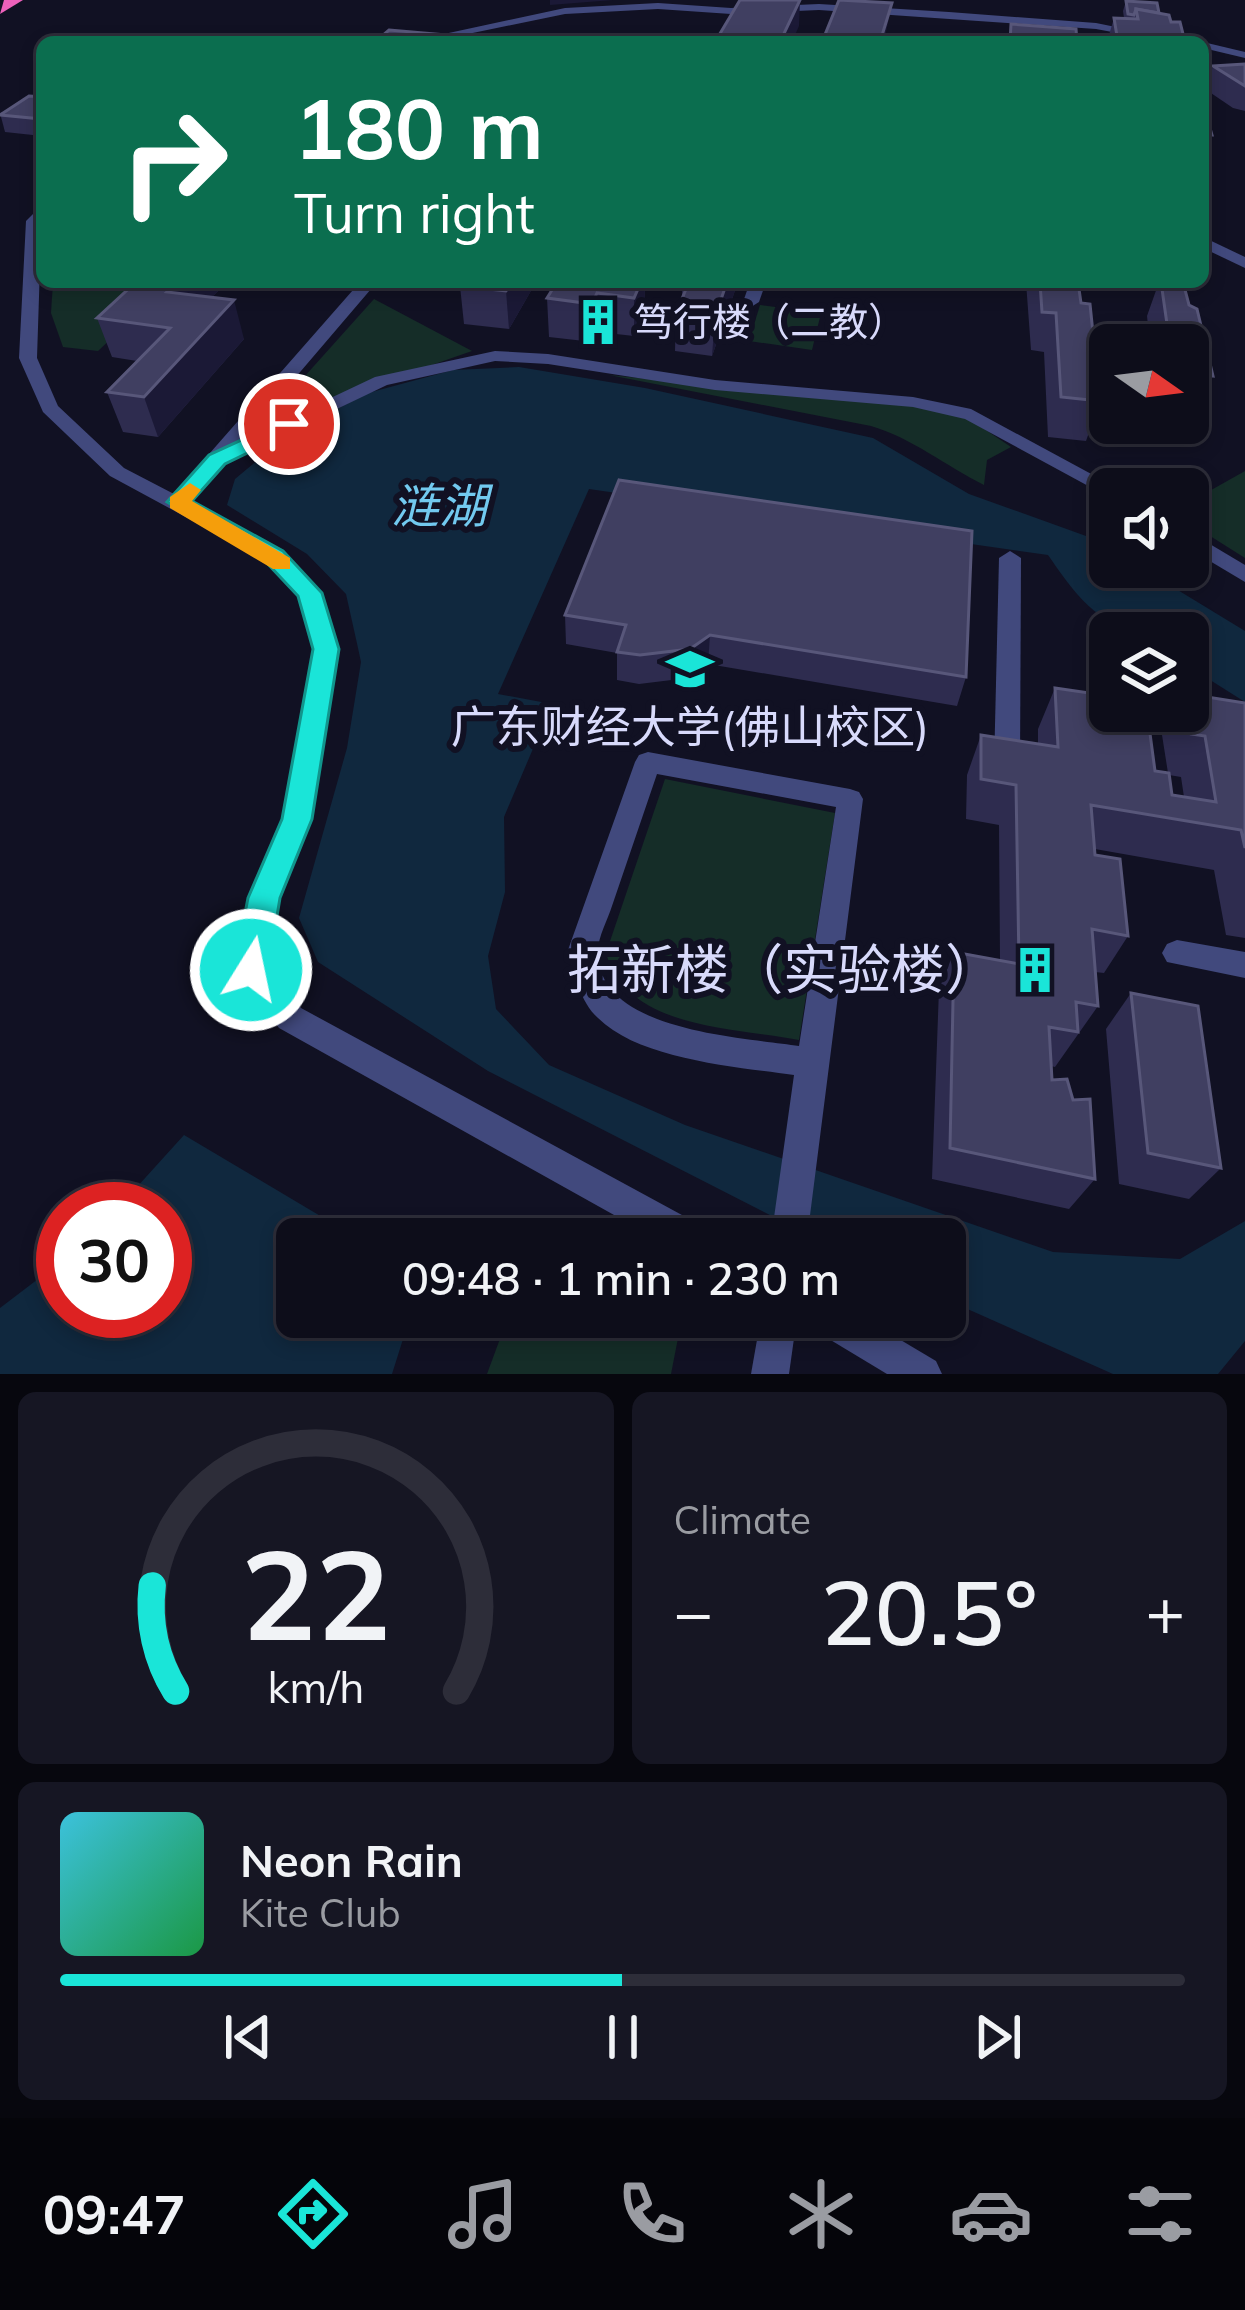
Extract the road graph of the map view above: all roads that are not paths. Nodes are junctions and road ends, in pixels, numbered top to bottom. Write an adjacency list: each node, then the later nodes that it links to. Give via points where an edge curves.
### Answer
1 (15, 0): 3 (highway)
2 (951, 0): 4 (street)
3 (1, 4)
4 (948, 22): 5 (street, via 819,7 624,8); 6 (street, via 1096,26)
5 (440, 36)
6 (1151, 36)
7 (1209, 46): 8 (street)
8 (1245, 55)
9 (36, 216): 17 (street, via 28,358 50,408 117,472)
10 (1209, 245): 11 (street)
11 (1245, 263)
12 (364, 288): 15 (street)
13 (756, 288): 14 (street)
14 (751, 302)
15 (217, 460): 16 (street, via 382,381 495,356 913,402 971,415); 17 (street)
16 (1089, 479)
17 (178, 502): 25 (street, via 275,556 310,593 326,649 297,819 264,898 251,970 290,1018)
18 (1209, 551): 20 (street)
19 (1010, 558): 21 (street)
20 (1245, 574)
21 (1007, 766)
22 (1177, 952): 23 (street)
23 (1245, 965)
24 (814, 1064): 24 (street, via 850,799 648,762 583,950 591,979 607,1007 638,1030); 26 (street)
25 (654, 1218)
26 (792, 1218)
27 (776, 1338): 29 (street)
28 (862, 1338): 30 (street)
29 (770, 1374)
30 (923, 1374)

